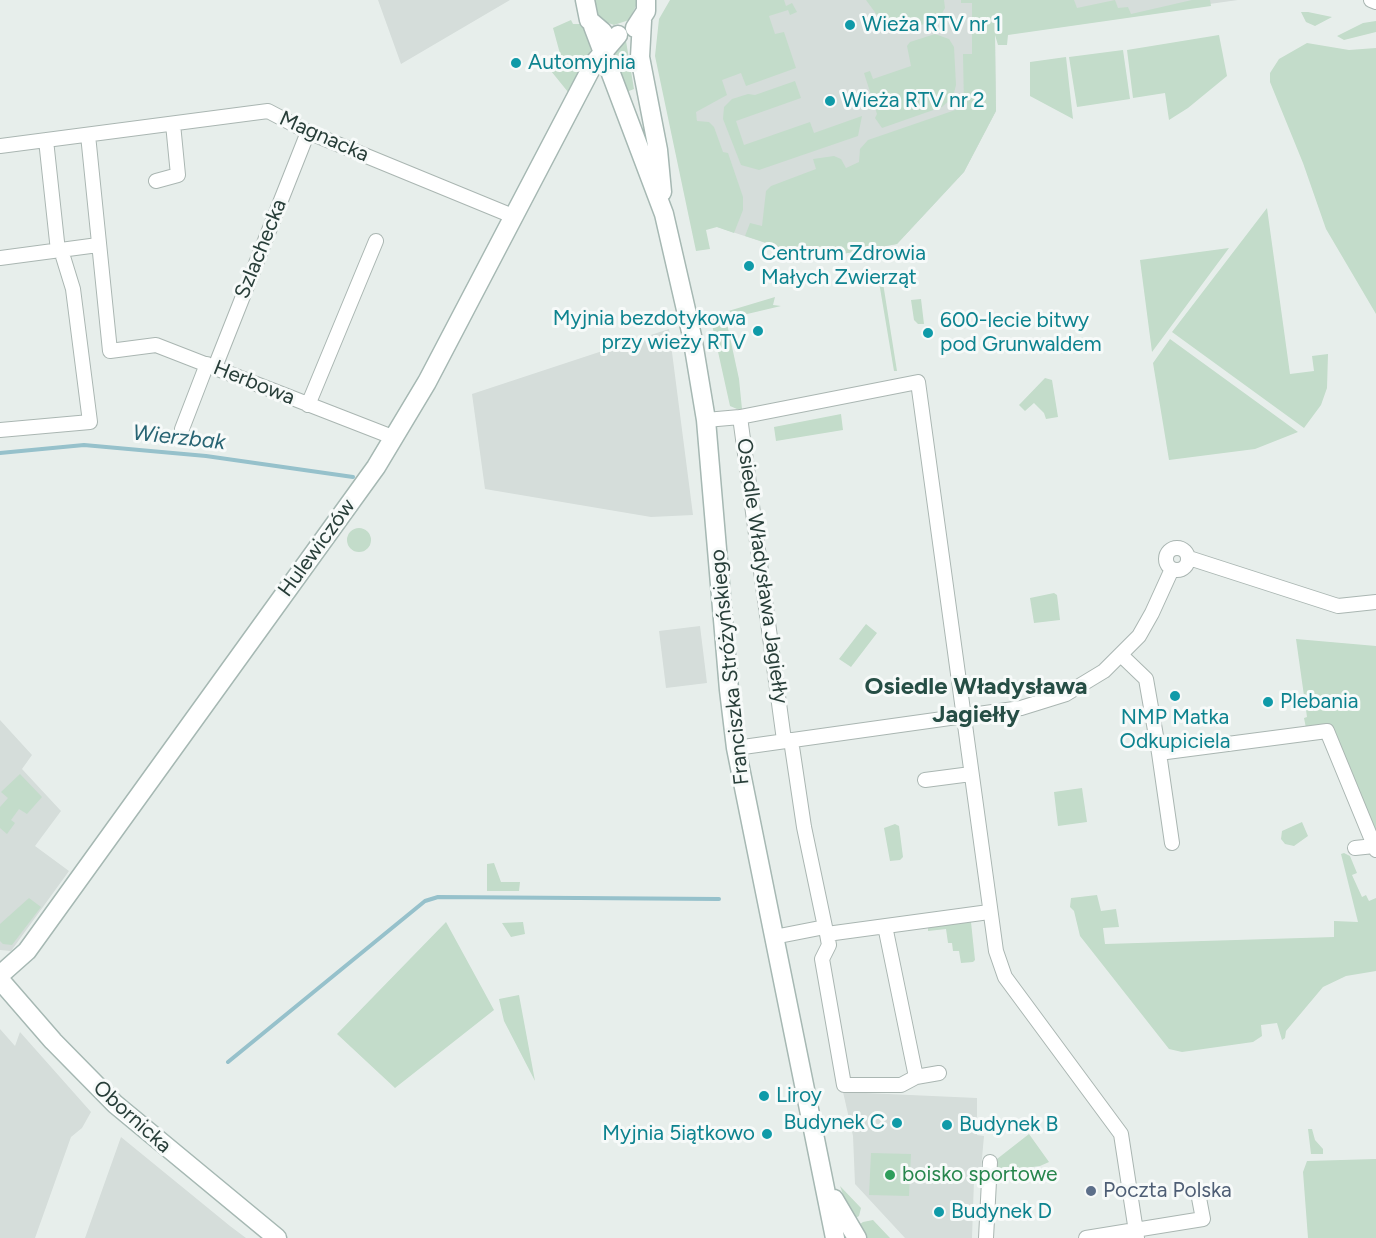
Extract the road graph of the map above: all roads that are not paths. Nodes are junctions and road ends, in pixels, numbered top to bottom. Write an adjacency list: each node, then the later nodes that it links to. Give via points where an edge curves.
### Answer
1 (585, 0): 5 (street, Franciszka Stróżyńskiego, via 586,14)
2 (1371, 0): 3 (street)
3 (1376, 2)
4 (646, 8): 6 (street, Hulewiczów, via 636,28); 16 (street, Franciszka Stróżyńskiego, via 640,57 658,150)
5 (593, 26): 6 (street); 7 (street, Franciszka Stróżyńskiego)
6 (618, 35): 7 (street, Hulewiczów)
7 (602, 54): 8 (street, Hulewiczów); 9 (street, Franciszka Stróżyńskiego)
8 (582, 88): 9 (street, via 602,86); 17 (street, Hulewiczów)
9 (620, 102): 16 (street, Franciszka Stróżyńskiego)
10 (173, 124): 11 (street, Magnacka, via 268,111); 12 (street, Magnacka); 15 (street, via 178,175)
11 (308, 132): 17 (street, Magnacka); 22 (street, Szlachecka)
12 (88, 135): 13 (street, Magnacka); 19 (street)
13 (46, 140): 14 (street, Magnacka); 20 (street)
14 (0, 146)
15 (156, 180)
16 (664, 214): 25 (street, Franciszka Stróżyńskiego, via 685,300)
17 (515, 217): 28 (street, Hulewiczów)
18 (376, 241): 23 (street)
19 (98, 245): 20 (street); 22 (street, Herbowa, via 110,351 156,345)
20 (60, 250): 21 (street); 27 (street, via 73,289 90,422)
21 (0, 258)
22 (211, 365): 23 (street, Herbowa); 26 (street, Szlachecka)
23 (308, 405): 28 (street, Herbowa)
24 (740, 417): 25 (street); 33 (street, Osiedle Władysława Jagiełły, via 918,382); 34 (street, Osiedle Władysława Jagiełły)
25 (706, 420): 35 (street, Franciszka Stróżyńskiego)
26 (182, 429)
27 (0, 430)
28 (395, 438): 46 (street, Hulewiczów, via 27,951)
29 (1189, 558): 30 (street, via 1185,567); 30 (street, via 1181,548 1172,548 1166,559); 31 (street, via 1338,606)
30 (1172, 569): 32 (street, via 1152,613)
31 (1376, 602)
32 (1121, 655): 33 (street, via 1066,694 1042,703); 36 (street, via 1146,679)
33 (963, 716): 34 (street); 37 (street, Osiedle Władysława Jagiełły)
34 (788, 740): 35 (street); 44 (street, Osiedle Władysława Jagiełły)
35 (736, 748): 45 (street, Franciszka Stróżyńskiego)
36 (1159, 753): 39 (street); 41 (street, via 1327,731)
37 (970, 774): 38 (street); 42 (street, Osiedle Władysława Jagiełły)
38 (925, 780)
39 (1172, 843)
40 (1355, 848): 41 (street)
41 (1375, 848)
42 (989, 912): 43 (street); 53 (street, Osiedle Władysława Jagiełły, via 1005,978 1121,1134)
43 (885, 926): 44 (street); 49 (street)
44 (826, 931): 45 (street); 49 (street, Osiedle Władysława Jagiełły, via 829,945 822,959 844,1085 901,1086)
45 (774, 937): 51 (street, Franciszka Stróżyńskiego)
46 (0, 975)
47 (0, 980): 54 (street, Obornicka, via 115,1104)
48 (939, 1073): 49 (street, Osiedle Władysława Jagiełły)
49 (916, 1077)
50 (990, 1162): 57 (street)
51 (827, 1187): 55 (street, Franciszka Stróżyńskiego); 56 (street, Franciszka Stróżyńskiego)
52 (1199, 1198): 53 (street, via 1203,1219)
53 (1136, 1234): 58 (street)
54 (277, 1238)
55 (835, 1238)
56 (857, 1238)
57 (986, 1238)
58 (1086, 1238)

